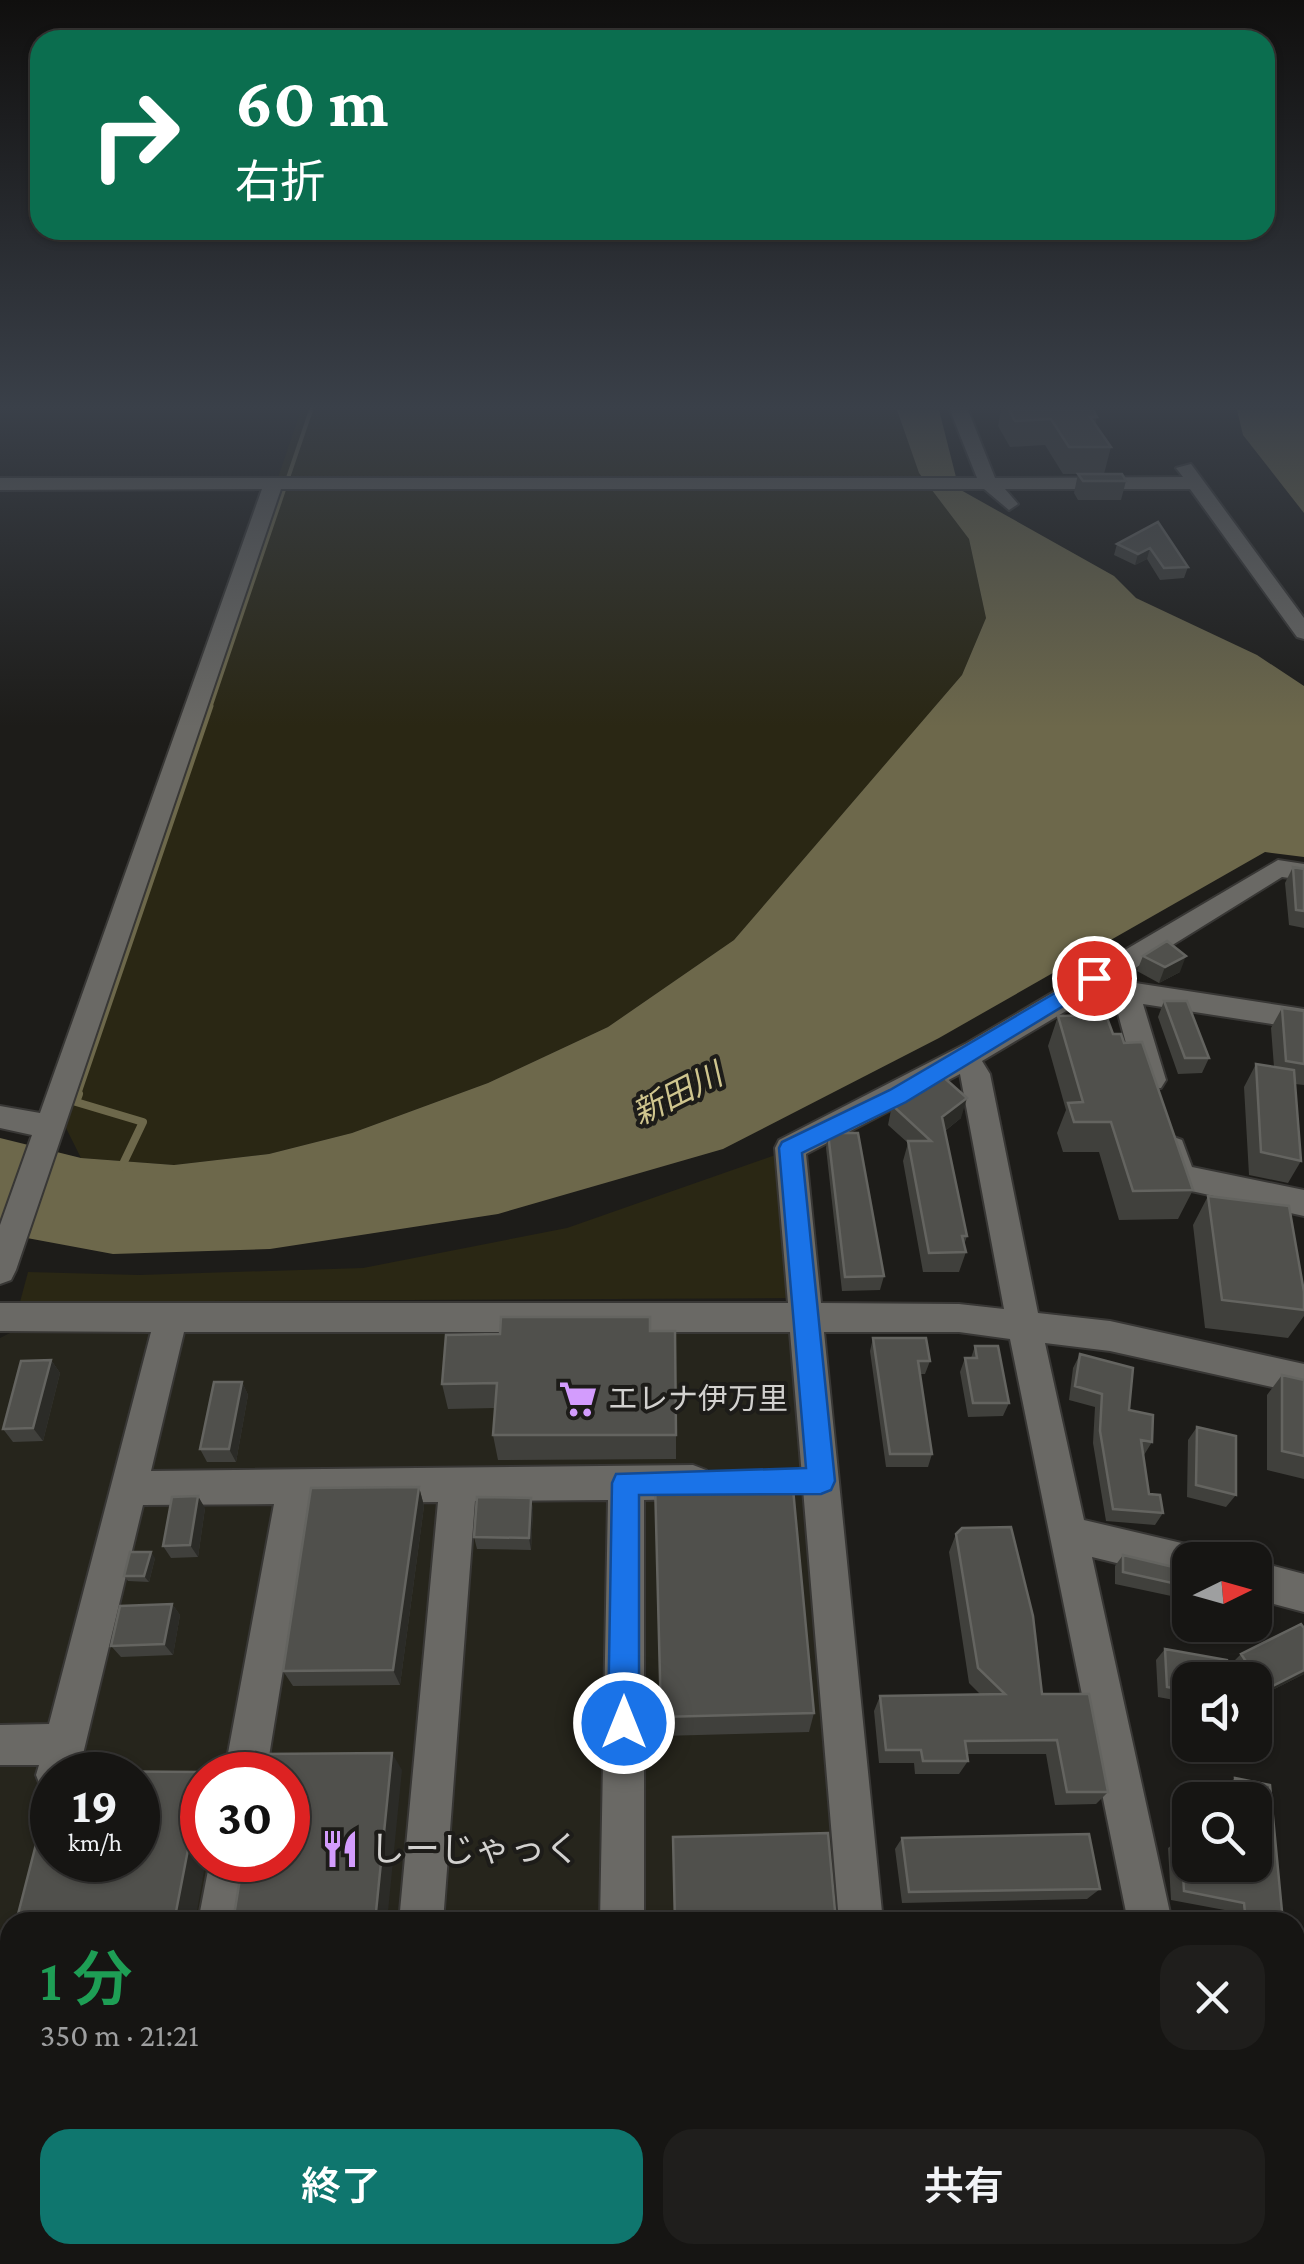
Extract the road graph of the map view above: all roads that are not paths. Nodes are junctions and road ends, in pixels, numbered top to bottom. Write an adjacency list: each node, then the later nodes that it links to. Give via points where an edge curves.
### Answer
1 (271, 516): 10 (street)
2 (1220, 516): 3 (street)
3 (1304, 632)
4 (1304, 872): 5 (street, via 1278,868)
5 (1087, 986): 6 (street); 8 (street)
6 (1125, 991): 7 (street); 11 (street, via 1180,1177)
7 (1304, 1019)
8 (964, 1058): 13 (street, via 790,1148); 16 (street, via 976,1074)
9 (0, 1116): 10 (street)
10 (50, 1128): 12 (street)
11 (1304, 1203)
12 (1, 1266)
13 (806, 1315): 15 (street); 16 (street); 19 (street)
14 (0, 1317): 15 (street)
15 (172, 1317): 24 (street)
16 (1028, 1325): 17 (street); 25 (street)
17 (1304, 1379)
18 (782, 1481): 19 (street)
19 (821, 1481): 37 (street)
20 (724, 1482): 21 (street)
21 (626, 1483): 22 (street); 36 (street)
22 (458, 1484): 23 (street); 35 (street)
23 (295, 1486): 24 (street); 31 (street)
24 (128, 1488): 30 (street)
25 (1072, 1537): 26 (street); 38 (street)
26 (1172, 1558)
27 (1272, 1585): 28 (street)
28 (1304, 1593)
29 (0, 1744): 32 (street)
30 (62, 1752)
31 (249, 1752)
32 (30, 1764)
33 (226, 1882): 34 (street)
34 (222, 1912)
35 (421, 1912)
36 (622, 1912)
37 (860, 1912)
38 (1148, 1912)

